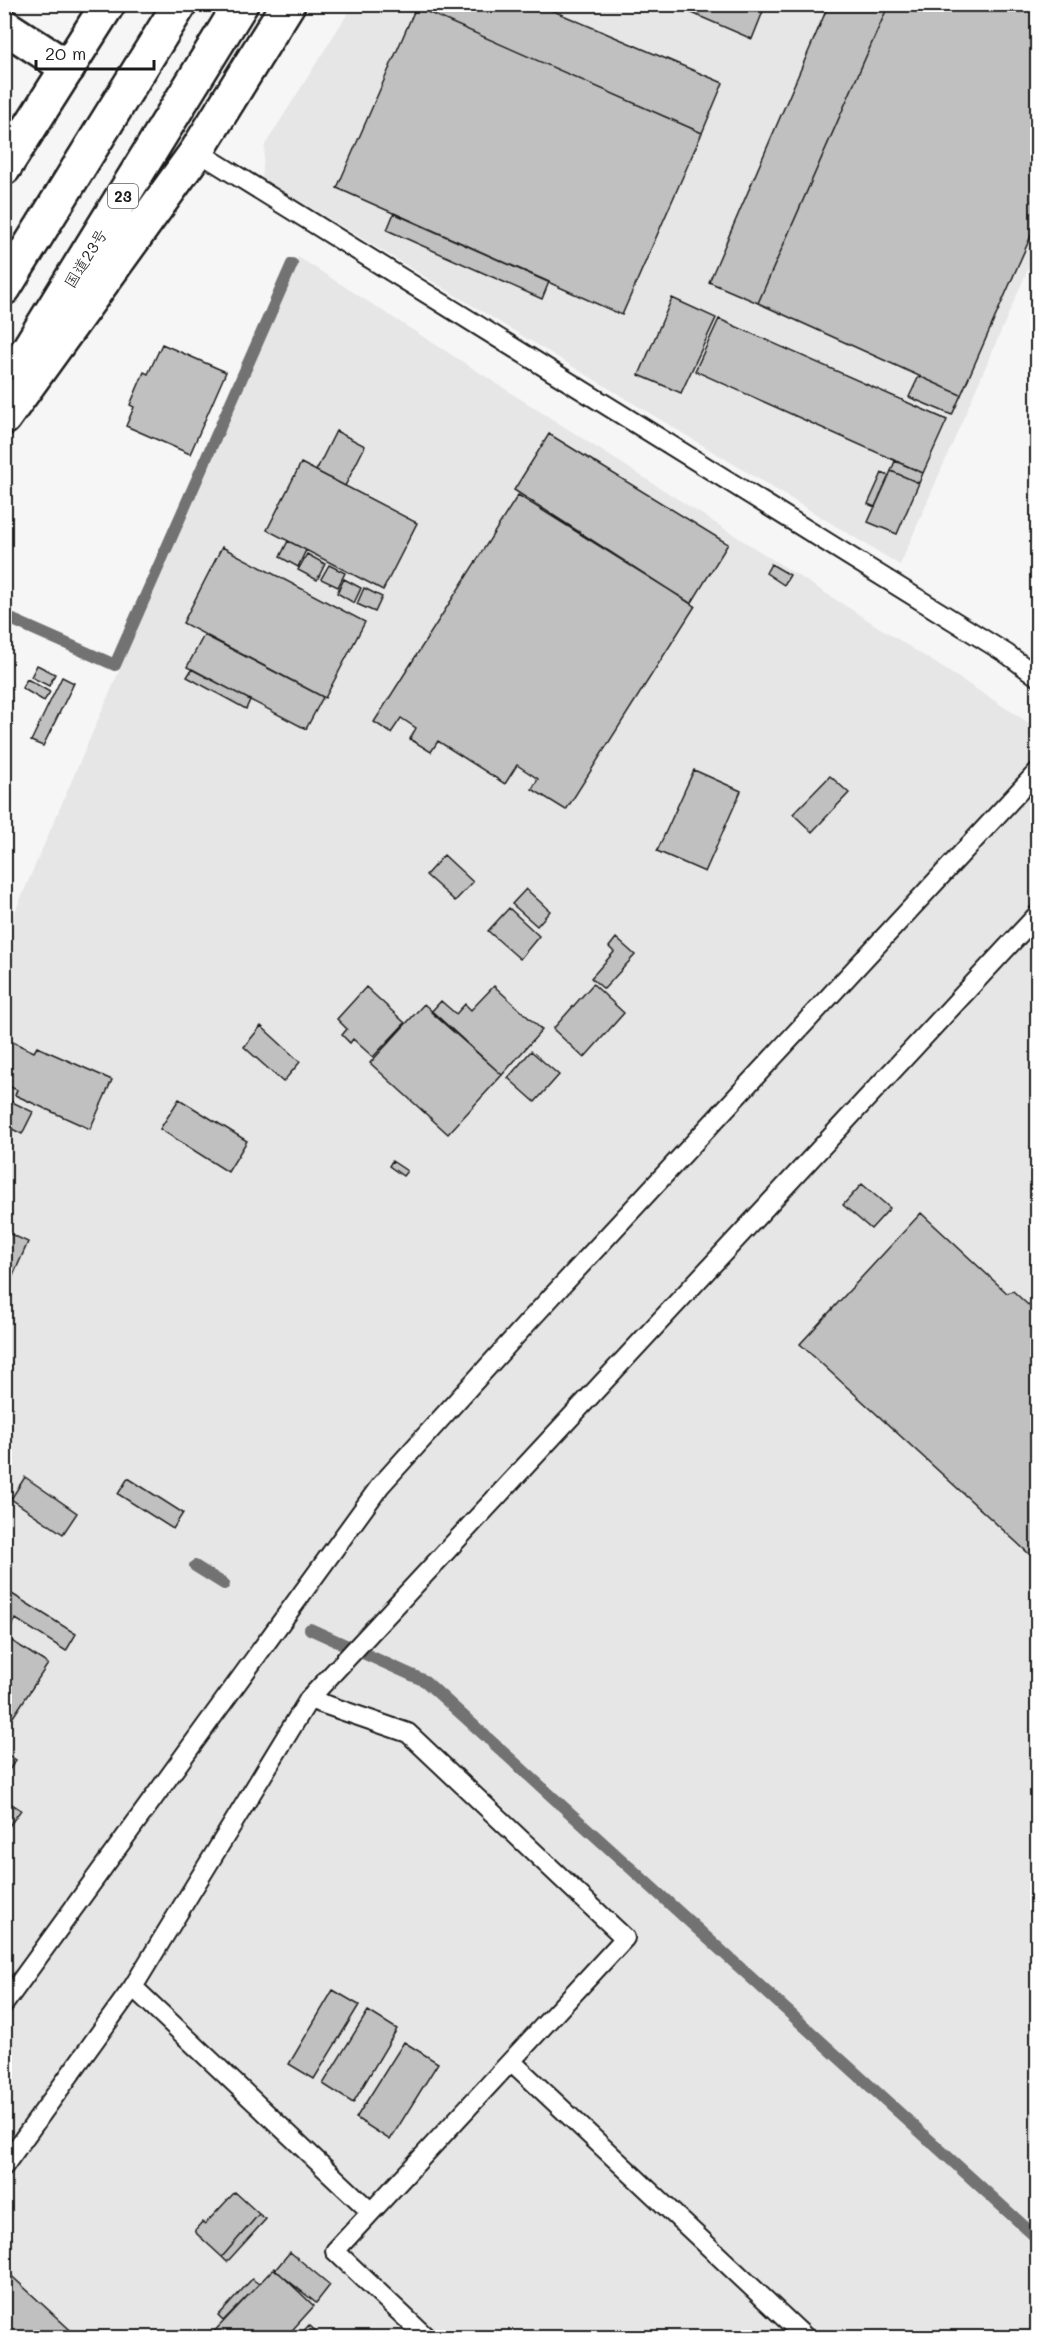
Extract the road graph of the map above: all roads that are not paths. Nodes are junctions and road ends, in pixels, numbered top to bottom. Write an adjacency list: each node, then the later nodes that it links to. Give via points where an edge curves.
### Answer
1 (108, 4): 6 (main road)
2 (180, 4): 9 (main road)
3 (241, 4): 10 (main road, 国道23号 / 23)
4 (288, 4): 7 (main road)
5 (4, 26): 6 (main road)
6 (68, 68): 8 (main road)
7 (197, 151): 11 (main road); 12 (lane)
8 (4, 168)
9 (4, 288)
10 (4, 388)
11 (4, 418)
12 (1038, 676)
13 (1038, 771): 17 (lane, via 380,1485)
14 (1038, 914): 15 (lane)
15 (309, 1699): 16 (lane); 18 (lane, via 408,1733 626,1938)
16 (133, 1987): 19 (lane); 20 (lane)
17 (4, 2004)
18 (511, 2061): 20 (lane); 22 (lane)
19 (4, 2166)
20 (371, 2212): 21 (lane, via 334,2251)
21 (426, 2337)
22 (806, 2337)

